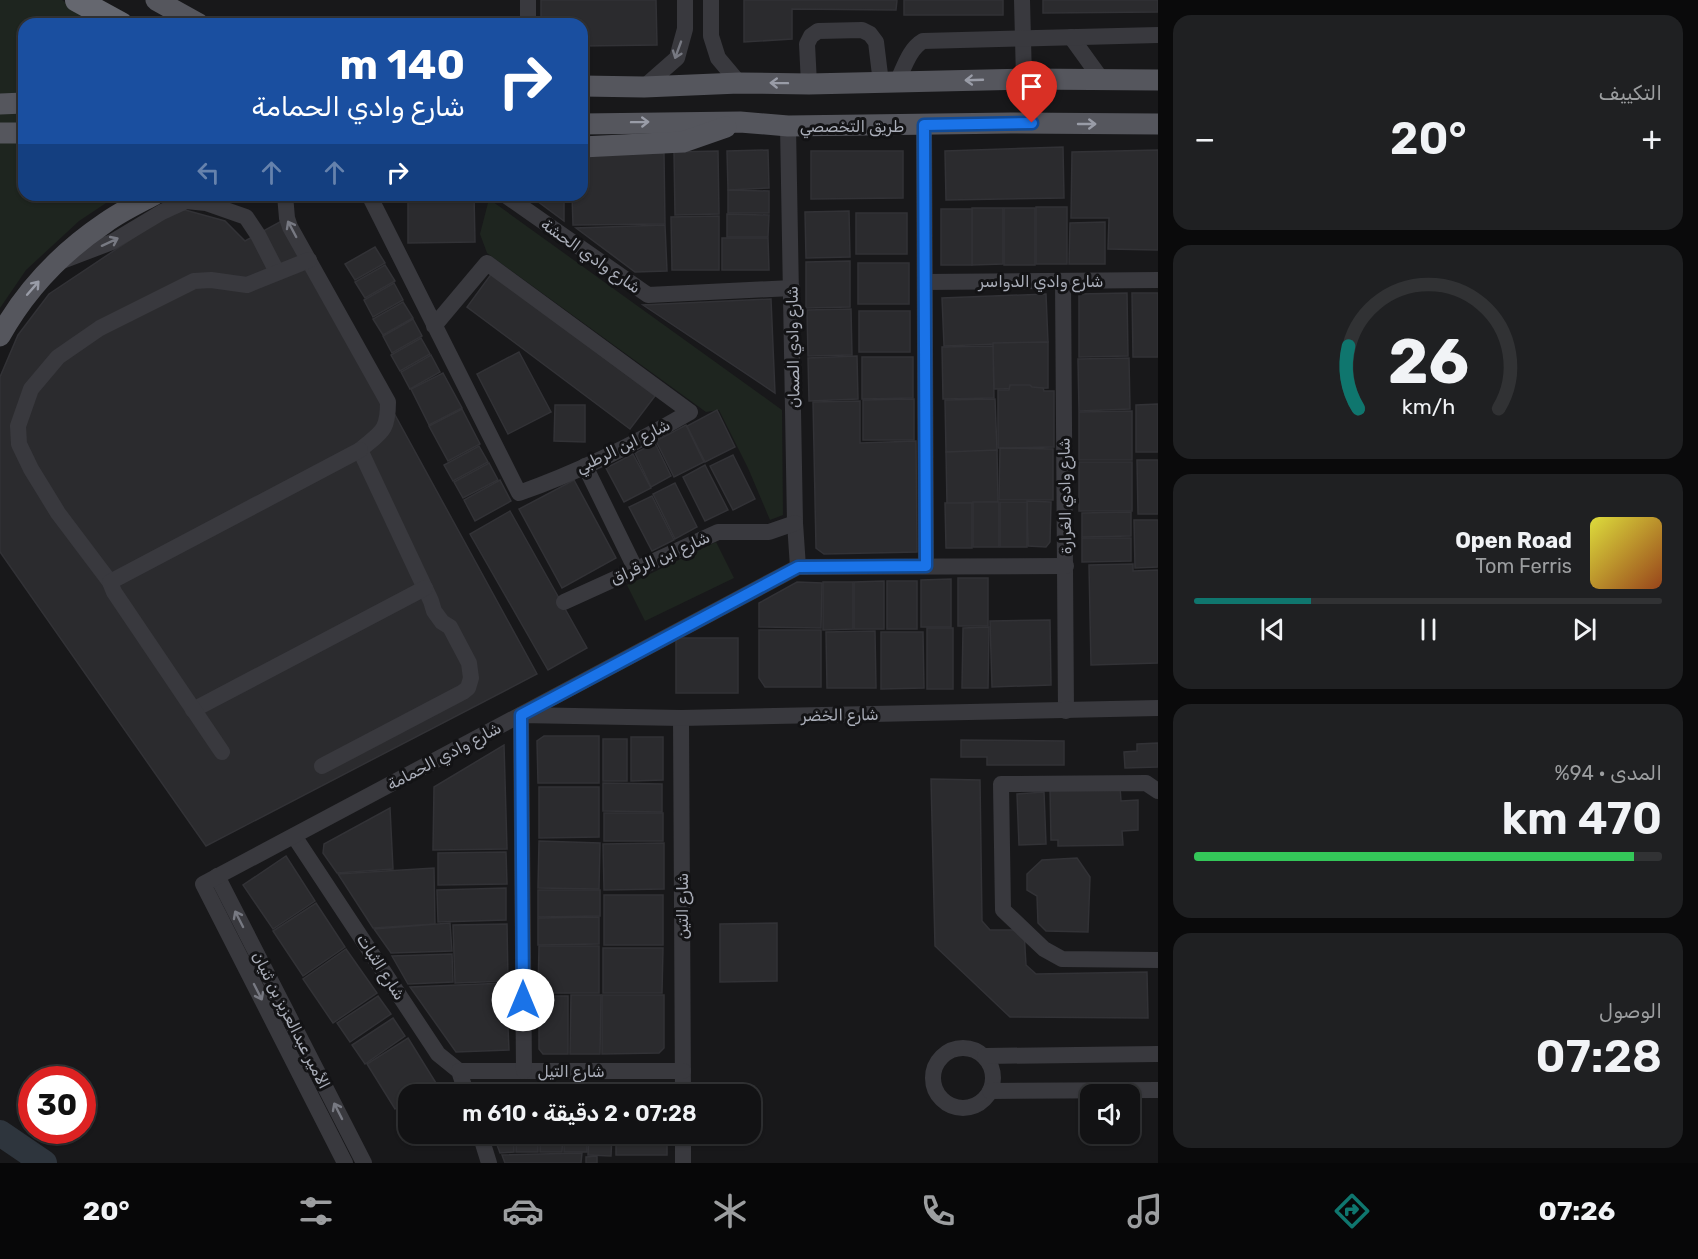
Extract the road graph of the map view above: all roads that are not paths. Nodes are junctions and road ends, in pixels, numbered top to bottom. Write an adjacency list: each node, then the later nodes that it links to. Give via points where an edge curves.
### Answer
1 (77, 0): 7 (highway)
2 (156, 0): 8 (main road)
3 (528, 0): 9 (street)
4 (685, 0): 20 (street, one-way to 20, via 685,28 677,58)
5 (711, 0): 17 (street, via 711,36 718,58)
6 (1022, 0): 11 (street)
7 (110, 18)
8 (189, 18)
9 (528, 18)
10 (1158, 35): 12 (street)
11 (1023, 37): 12 (street); 13 (street); 16 (street, via 923,41)
12 (1071, 37): 14 (street)
13 (1024, 78): 14 (main road); 16 (main road, one-way to 16)
14 (1102, 80): 15 (main road)
15 (1158, 80)
16 (889, 82): 18 (main road); 18 (street, via 870,34 862,30 818,31 807,44)
17 (739, 83): 18 (main road, one-way to 17); 20 (main road)
18 (809, 84)
19 (588, 87): 20 (main road)
20 (644, 87)
21 (740, 122): 22 (main road, طريق التخصصي, one-way to 21); 25 (main road, طريق التخصصي); 26 (main road, via 683,142)
22 (588, 124)
23 (1158, 124): 24 (main road, طريق التخصصي, one-way to 23)
24 (924, 125): 25 (main road, طريق التخصصي); 36 (street)
25 (788, 126): 37 (street, شارع وادي الصمان)
26 (588, 147)
27 (144, 201): 32 (main road, via 105,223)
28 (285, 201): 31 (street, one-way to 28, via 286,218)
29 (372, 201): 38 (street, شارع ابن الرطبي)
30 (514, 201): 37 (street, شارع وادي الحشة, via 648,295)
31 (309, 260): 33 (street); 40 (street, via 388,402 385,428)
32 (56, 263): 33 (street, one-way to 33, via 112,242 186,201 206,203 246,217); 39 (main road, one-way to 32, via 14,310)
33 (277, 272): 47 (street, via 247,285 194,281 100,328 58,357 31,389 18,426 19,444 58,513)
34 (1158, 280): 35 (street, شارع وادي الدواسر)
35 (1063, 281): 36 (street, شارع وادي الدواسر); 44 (street, شارع وادي الغرارة)
36 (925, 282): 43 (street)
37 (792, 288): 42 (street, شارع وادي الصمان)
38 (434, 326): 41 (street, شارع ابن الرطبي, via 519,493); 41 (street, شارع ابن الرطبي, via 487,263 690,412 639,442)
39 (0, 336)
40 (360, 450): 47 (street); 48 (street)
41 (585, 466): 46 (street)
42 (795, 523): 45 (street, شارع وادي الصمان); 46 (street, شارع ابن الرقراق, via 769,532 718,532)
43 (926, 566): 44 (street, شارع وادي الحمامة); 45 (street, شارع وادي الحمامة)
44 (1066, 566): 52 (street, شارع وادي الغرارة)
45 (798, 567): 53 (street, شارع وادي الحمامة)
46 (635, 568): 49 (street, شارع ابن الرقراق)
47 (110, 582): 51 (street)
48 (425, 588): 51 (street); 56 (street, via 434,611 450,627 469,663 468,688)
49 (564, 602)
50 (1158, 708): 52 (street, شارع الخضر)
51 (193, 710): 55 (street)
52 (1066, 711): 54 (street, شارع الخضر)
53 (521, 715): 54 (street, شارع الخضر); 58 (street, شارع وادي الحمامة); 64 (street)
54 (681, 718): 65 (street, شارع التين)
55 (222, 752)
56 (322, 766)
57 (1158, 791): 60 (street, via 1146,783 1001,784 1003,910 1044,949 1062,959)
58 (294, 836): 59 (street, شارع وادي الحمامة); 63 (street, شارع الثبات, via 438,1054)
59 (210, 880): 72 (street, الأمير عبدالعزيز بن ثنيان, one-way to 72); 73 (street, الأمير عبدالعزيز بن ثنيان, one-way to 59)
60 (1158, 960)
61 (1158, 1054): 62 (street)
62 (985, 1056): 69 (street, via 992,1067); 69 (street, via 974,1049 950,1051 934,1070 934,1082 942,1099 958,1108 971,1107)
63 (459, 1071): 64 (street, شارع التيل); 66 (street)
64 (524, 1071): 65 (street, شارع التيل)
65 (682, 1071): 67 (street, شارع التين)
66 (463, 1084)
67 (683, 1084)
68 (1158, 1090): 69 (street)
69 (990, 1091)
70 (483, 1144): 74 (street)
71 (683, 1144): 75 (street)
72 (345, 1163)
73 (364, 1163)
74 (489, 1163)
75 (683, 1163)

